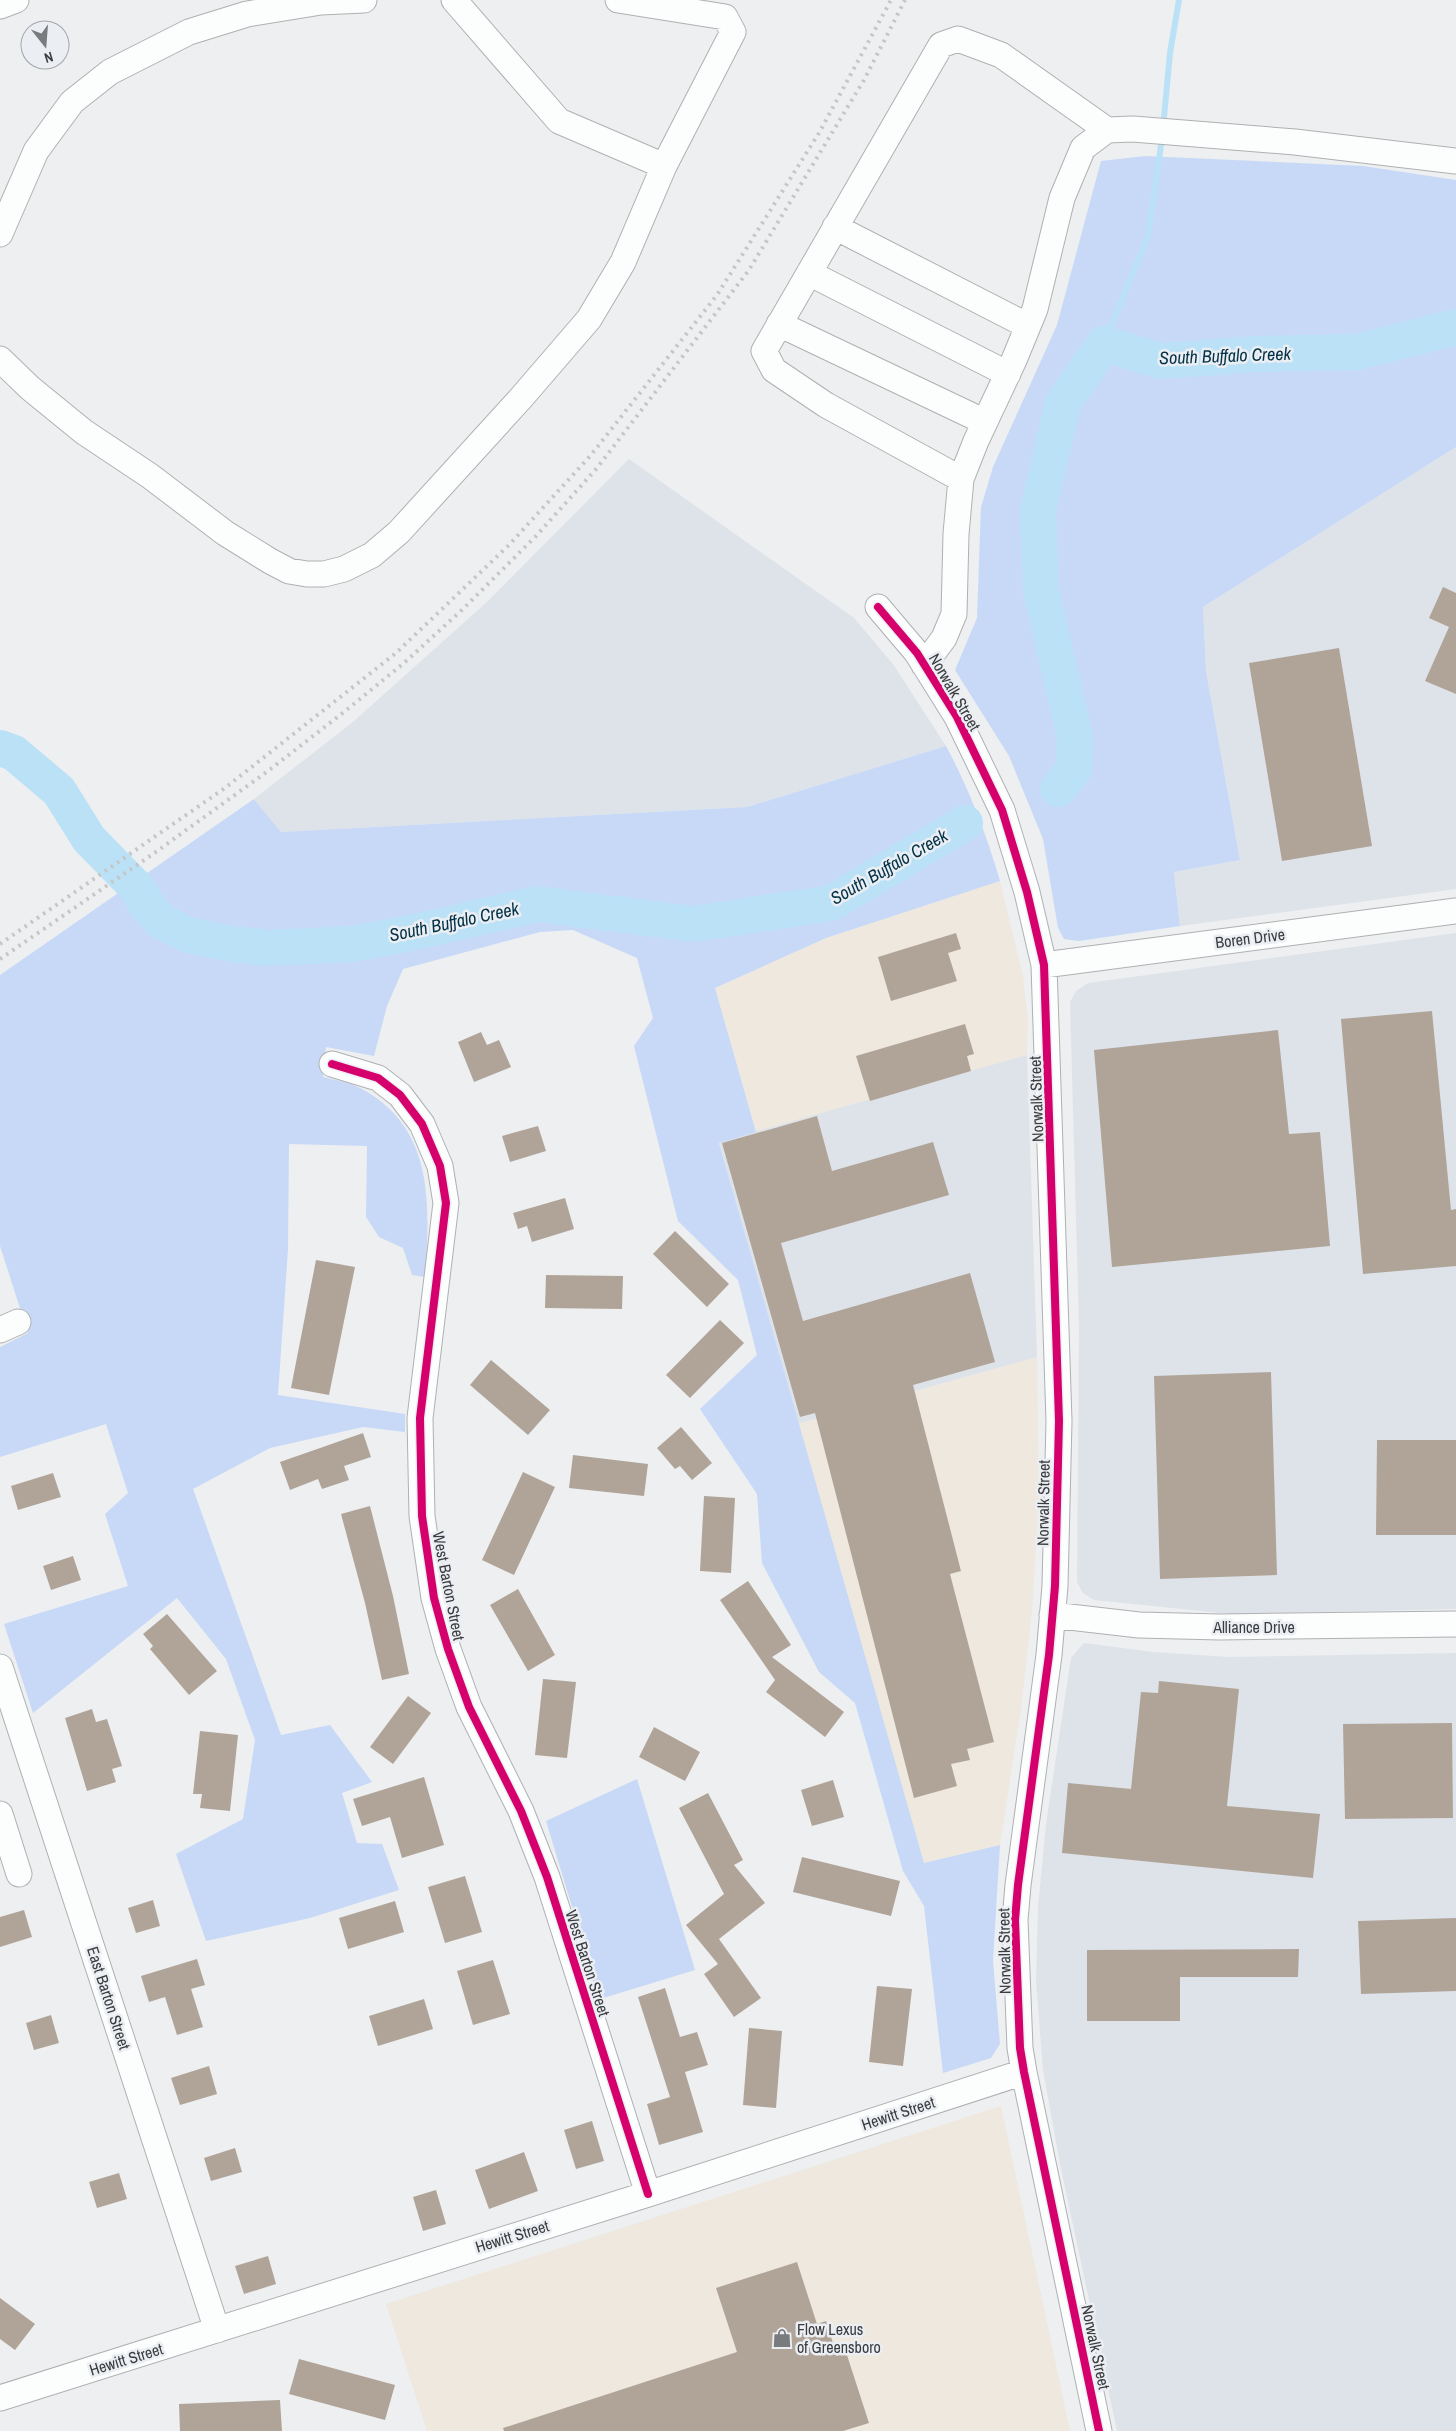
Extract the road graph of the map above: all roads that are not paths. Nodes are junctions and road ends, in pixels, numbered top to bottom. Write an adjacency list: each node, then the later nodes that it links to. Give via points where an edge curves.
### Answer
1 (16, 0): 5 (street)
2 (364, 0): 10 (street, via 321,2 247,14 190,32 110,72 72,102 36,151)
3 (454, 0): 8 (street, via 559,121)
4 (618, 0): 8 (street, via 726,17 733,32)
5 (0, 6)
6 (1107, 130): 7 (street, via 1134,129 1296,142); 9 (street, via 1001,55 958,39 941,44); 13 (street, via 1083,148 1062,198)
7 (1456, 161)
8 (664, 166): 14 (street, via 623,262 589,319 399,532 372,555 344,569 307,574 289,571 270,561 225,533 150,476 84,432)
9 (835, 227): 11 (street); 13 (street)
10 (0, 234)
11 (809, 273): 12 (street); 15 (street)
12 (779, 324): 16 (street); 17 (street, via 764,351 774,370 826,405)
13 (1028, 326): 15 (street)
14 (0, 359)
15 (1008, 374): 16 (street)
16 (985, 422): 17 (street)
17 (961, 479): 19 (street, via 954,614 944,638)
18 (878, 607): 19 (street, Norwalk Street)
19 (924, 664): 21 (street, Norwalk Street, via 957,717 1002,810 1027,892)
20 (1456, 911): 21 (street, Boren Drive)
21 (1044, 965): 23 (street, Norwalk Street, via 1059,1412)
22 (332, 1064): 29 (street, West Barton Street, via 378,1078 400,1095 422,1124 440,1166 446,1203 420,1418 422,1516 434,1598 448,1650 469,1706 521,1811 547,1877)
23 (1052, 1615): 24 (street, Alliance Drive, via 1139,1625 1220,1627); 28 (street, Norwalk Street, via 1015,1920 1020,2048)
24 (1456, 1624)
25 (1, 1675): 30 (street, East Barton Street)
26 (0, 1814): 27 (street)
27 (19, 1874)
28 (1024, 2072): 29 (street, Hewitt Street); 32 (street, Norwalk Street)
29 (648, 2194): 30 (street, Hewitt Street)
30 (217, 2330): 31 (street, Hewitt Street)
31 (0, 2398)
32 (1099, 2431)

